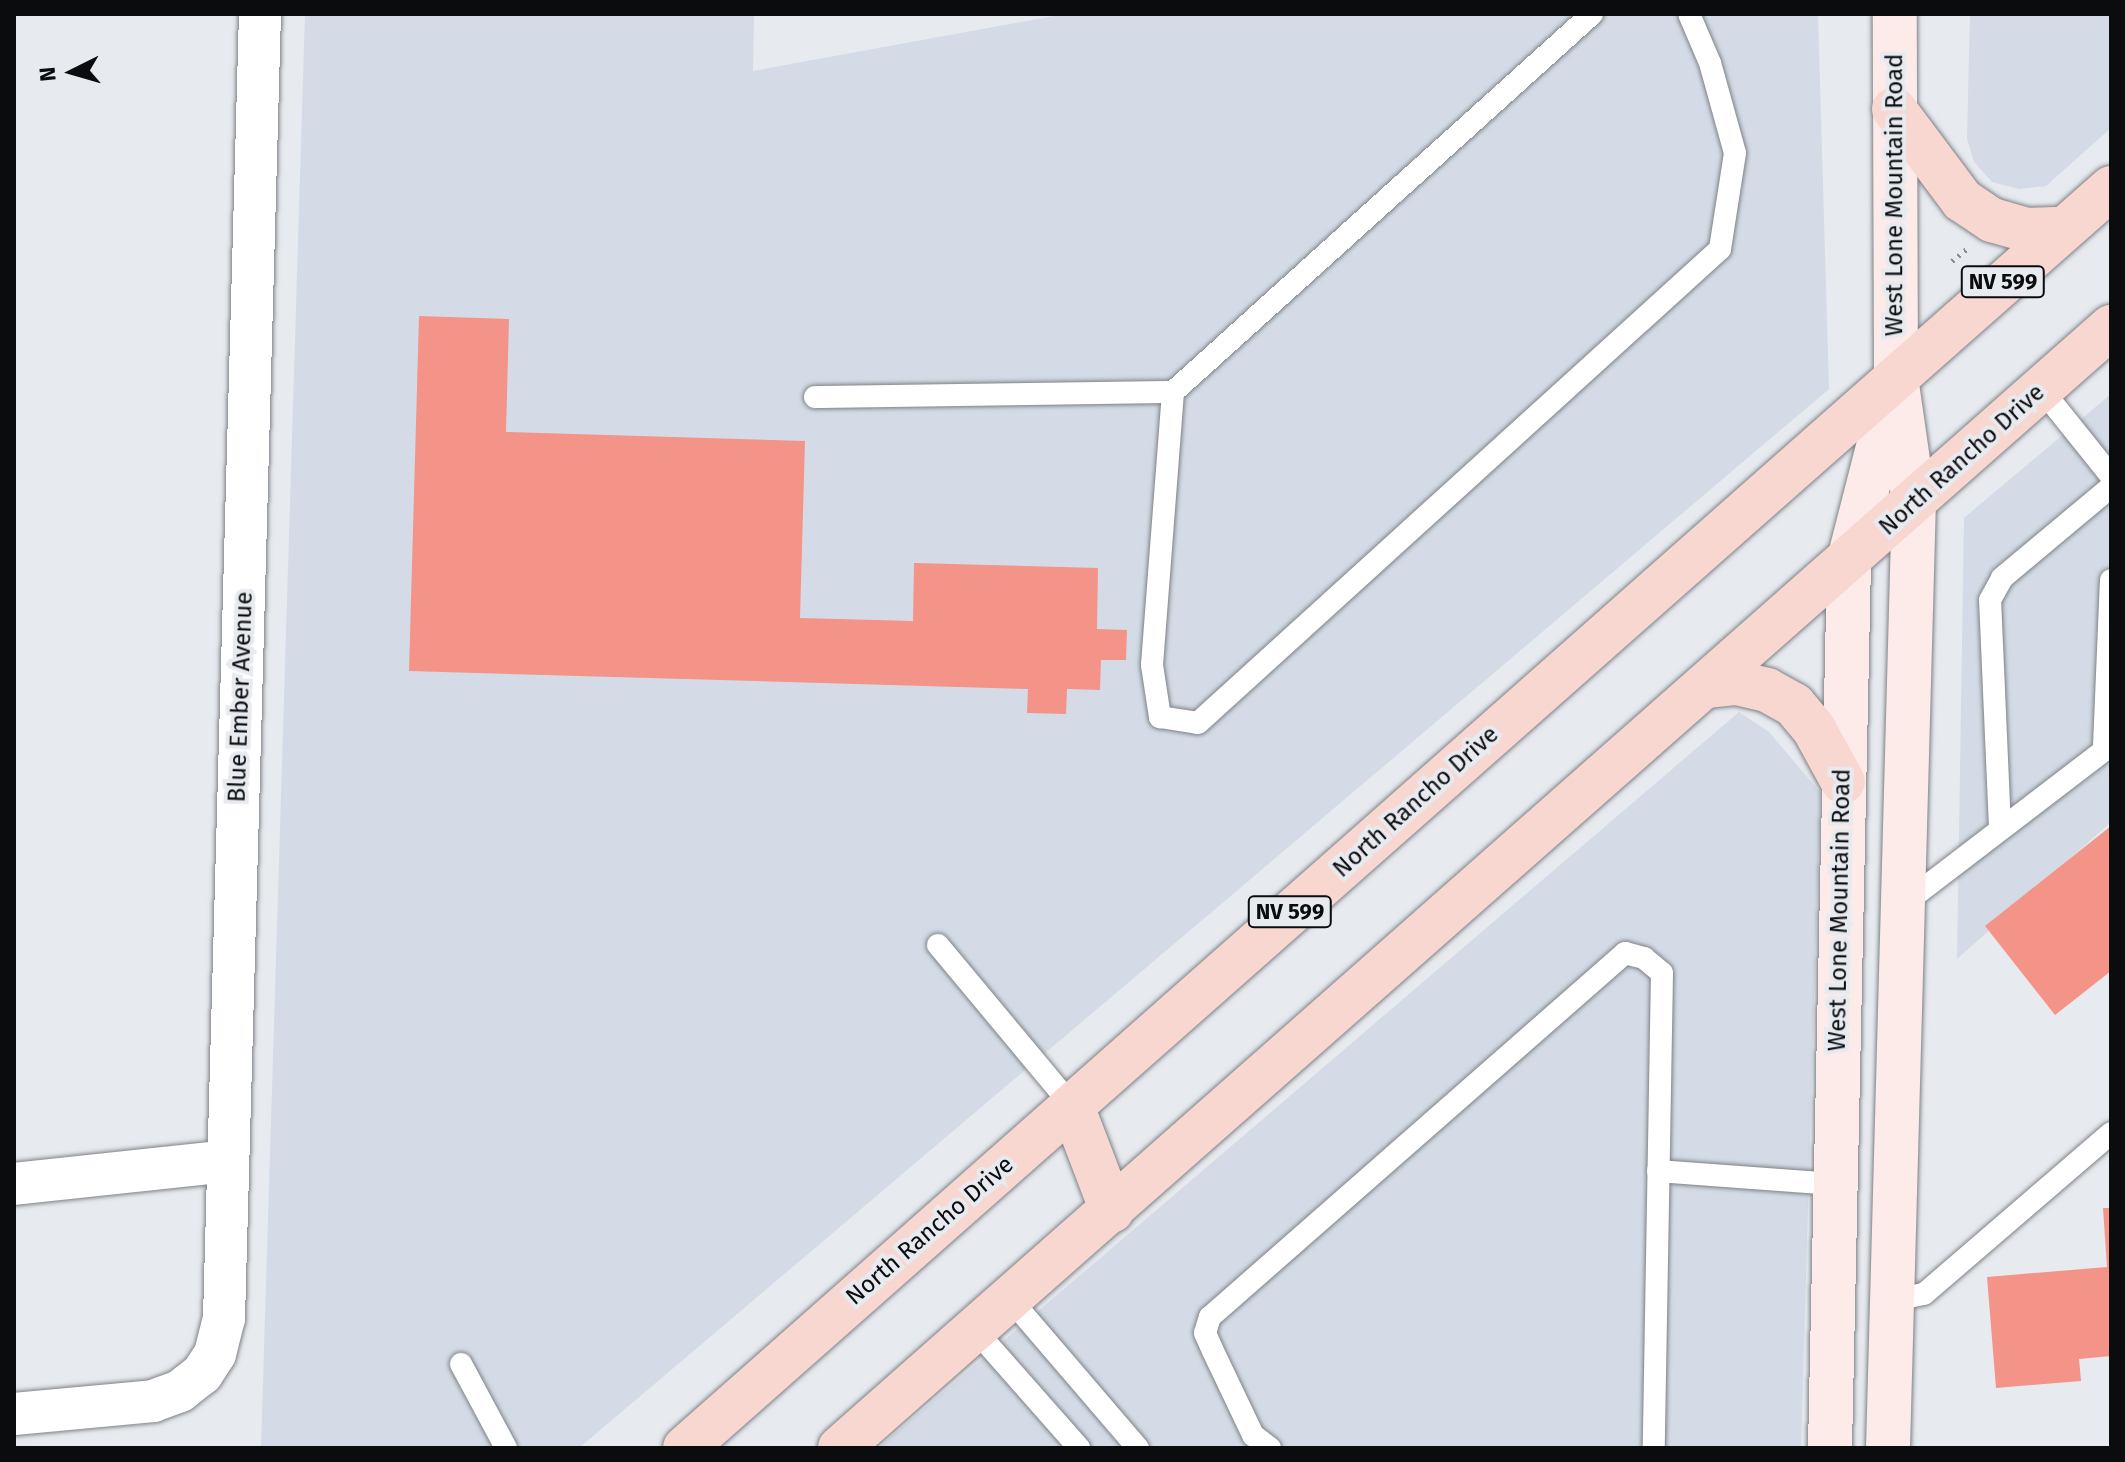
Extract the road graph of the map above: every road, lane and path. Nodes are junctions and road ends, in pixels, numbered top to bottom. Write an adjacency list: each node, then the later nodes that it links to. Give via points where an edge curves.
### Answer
1 (260, 14): 26 (street, Blue Ember Avenue)
2 (1592, 14): 11 (lane)
3 (1689, 14): 11 (lane, via 1710,63 1735,153 1720,249 1198,723 1160,717 1152,665)
4 (1895, 14): 5 (main road, West Lone Mountain Road)
5 (1894, 109): 7 (main road, via 1962,200 1992,220 2026,230); 9 (main road, West Lone Mountain Road)
6 (2111, 188): 7 (main road, North Rancho Drive / NV 599)
7 (2062, 229): 9 (main road, North Rancho Drive / NV 599)
8 (2111, 327): 10 (main road, North Rancho Drive)
9 (1896, 377): 15 (main road, West Lone Mountain Road); 16 (main road, West Lone Mountain Road); 24 (main road, North Rancho Drive / NV 599)
10 (2042, 390): 13 (lane); 15 (main road, North Rancho Drive)
11 (1173, 392): 12 (lane)
12 (815, 397)
13 (2111, 476)
14 (2111, 487): 21 (lane, via 2002,578 1990,600)
15 (1914, 502): 16 (main road, North Rancho Drive); 22 (main road, West Lone Mountain Road)
16 (1849, 560): 18 (main road, North Rancho Drive); 20 (main road, West Lone Mountain Road)
17 (2111, 580): 19 (lane)
18 (1706, 686): 20 (main road, via 1737,683 1767,690 1794,705); 30 (main road, North Rancho Drive)
19 (2107, 746): 21 (lane)
20 (1843, 782): 29 (main road, West Lone Mountain Road)
21 (2000, 828): 22 (lane)
22 (1901, 905): 32 (main road, West Lone Mountain Road)
23 (938, 945): 24 (lane)
24 (1072, 1106): 30 (main road); 37 (main road, North Rancho Drive / NV 599)
25 (2111, 1133): 32 (lane, via 1924,1294)
26 (228, 1161): 28 (street); 35 (street, Blue Ember Avenue, via 224,1318 215,1354 202,1374 153,1401)
27 (1658, 1171): 29 (lane); 41 (lane, via 1662,973 1644,958 1625,953 1210,1317 1205,1333 1209,1342 1253,1435); 42 (lane)
28 (14, 1184)
29 (1834, 1184): 43 (main road, West Lone Mountain Road)
30 (1112, 1211): 31 (main road, North Rancho Drive)
31 (1011, 1300): 33 (main road, North Rancho Drive); 40 (lane)
32 (1890, 1301): 44 (main road, West Lone Mountain Road)
33 (976, 1331): 38 (main road, North Rancho Drive); 39 (lane)
34 (461, 1364): 36 (lane)
35 (14, 1414)
36 (506, 1448)
37 (685, 1448)
38 (840, 1448)
39 (1079, 1448)
40 (1138, 1448)
41 (1270, 1448)
42 (1654, 1448)
43 (1830, 1448)
44 (1888, 1448)

